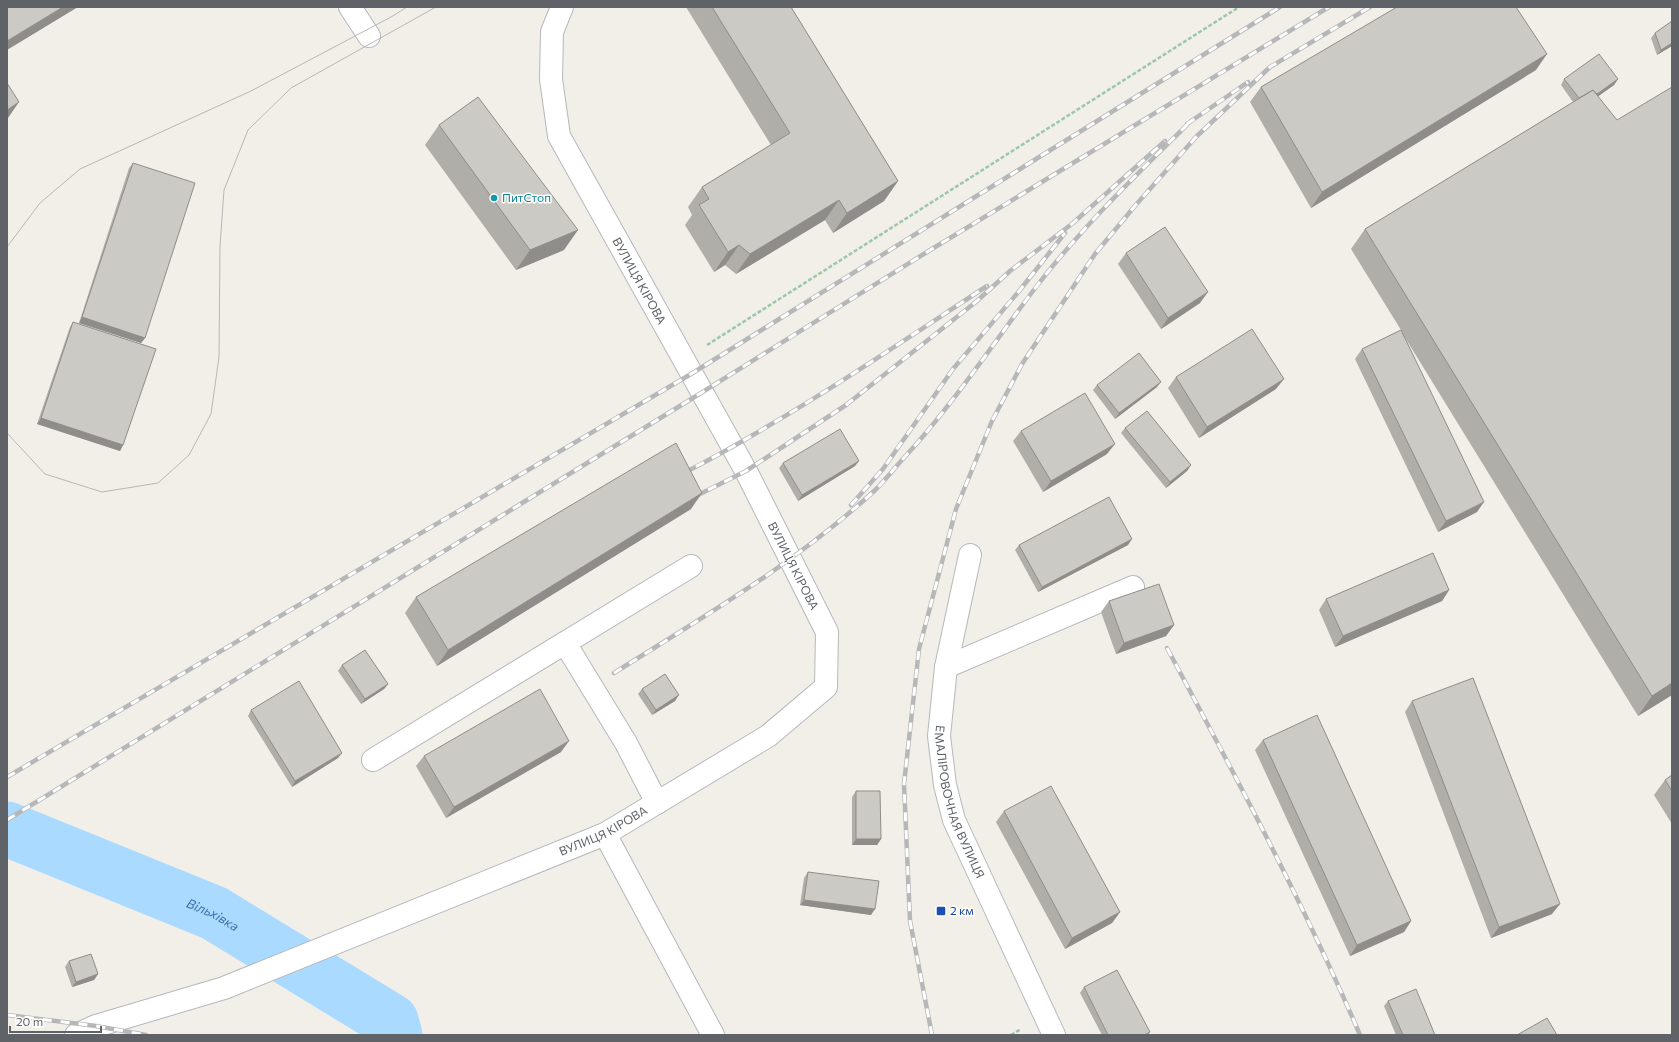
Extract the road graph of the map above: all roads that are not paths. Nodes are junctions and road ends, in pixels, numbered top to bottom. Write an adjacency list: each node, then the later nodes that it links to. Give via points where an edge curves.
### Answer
1 (350, 7): 3 (street)
2 (562, 7): 10 (street, ВУЛИЦЯ КІРОВА, via 552,32 551,79 559,136 746,471 827,632 826,687 768,736)
3 (369, 36)
4 (970, 555): 8 (street, ЕМАЛІРОВОЧНАЯ ВУЛИЦЯ)
5 (691, 566): 7 (street)
6 (1133, 587): 8 (street)
7 (565, 643): 9 (street); 10 (street, via 626,743)
8 (946, 667): 14 (street, ЕМАЛІРОВОЧНАЯ ВУЛИЦЯ, via 939,736 945,785 954,820)
9 (374, 760)
10 (657, 803): 11 (street, ВУЛИЦЯ КІРОВА)
11 (605, 834): 12 (street, ВУЛИЦЯ КІРОВА, via 224,988 96,1026); 13 (street)
12 (76, 1035)
13 (713, 1035)
14 (1054, 1035)

